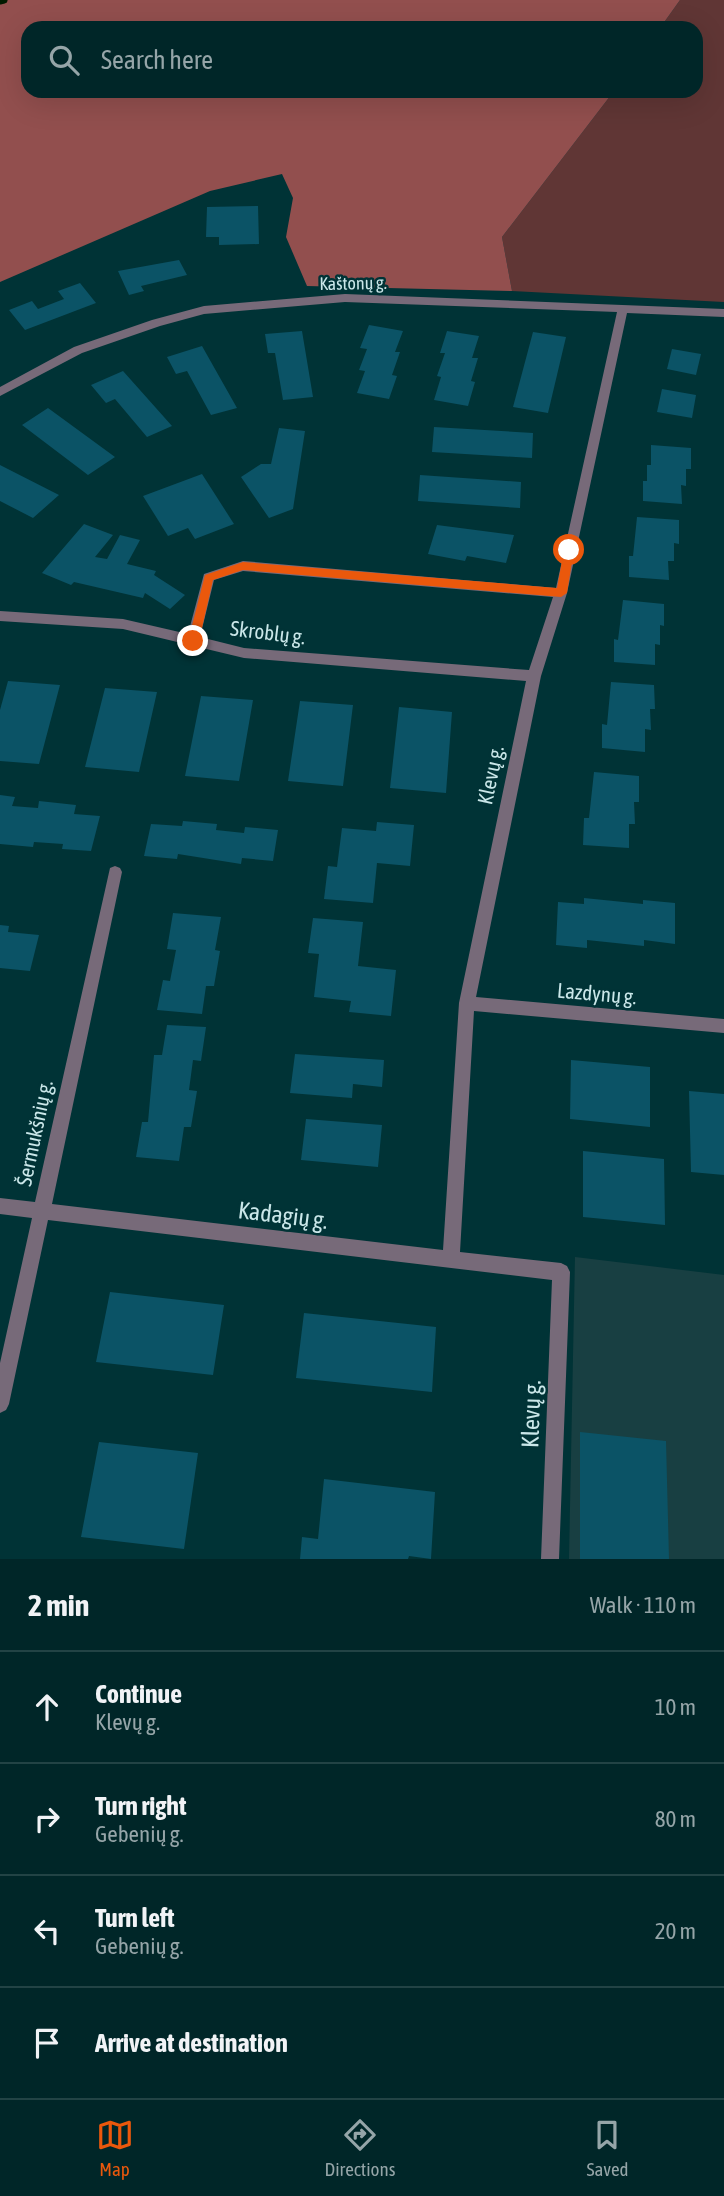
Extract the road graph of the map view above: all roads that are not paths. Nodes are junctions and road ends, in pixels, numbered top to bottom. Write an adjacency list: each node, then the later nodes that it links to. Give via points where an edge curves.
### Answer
1 (622, 308): 2 (street, Kaštonų g.); 3 (street, Kaštonų g., via 345,298 204,310 78,351); 4 (street, Klevų g.)
2 (724, 313)
3 (0, 392)
4 (561, 593): 6 (street, via 243,566 208,577); 7 (street, Klevų g.)
5 (0, 616): 6 (street, Skroblų g., via 123,624)
6 (193, 641): 7 (street, Skroblų g., via 244,653)
7 (534, 676): 9 (street, Klevų g.)
8 (115, 872): 12 (street, Šermukšnių g.)
9 (467, 1003): 10 (street, Lazdynų g.); 13 (street, Klevų g.)
10 (724, 1026)
11 (0, 1206): 12 (street, Kadagių g.)
12 (41, 1210): 13 (street, Kadagių g.); 15 (street, Šermukšnių g.)
13 (451, 1260): 14 (street, Kadagių g.)
14 (561, 1272): 16 (street, Klevų g.)
15 (0, 1404)
16 (550, 1559)

